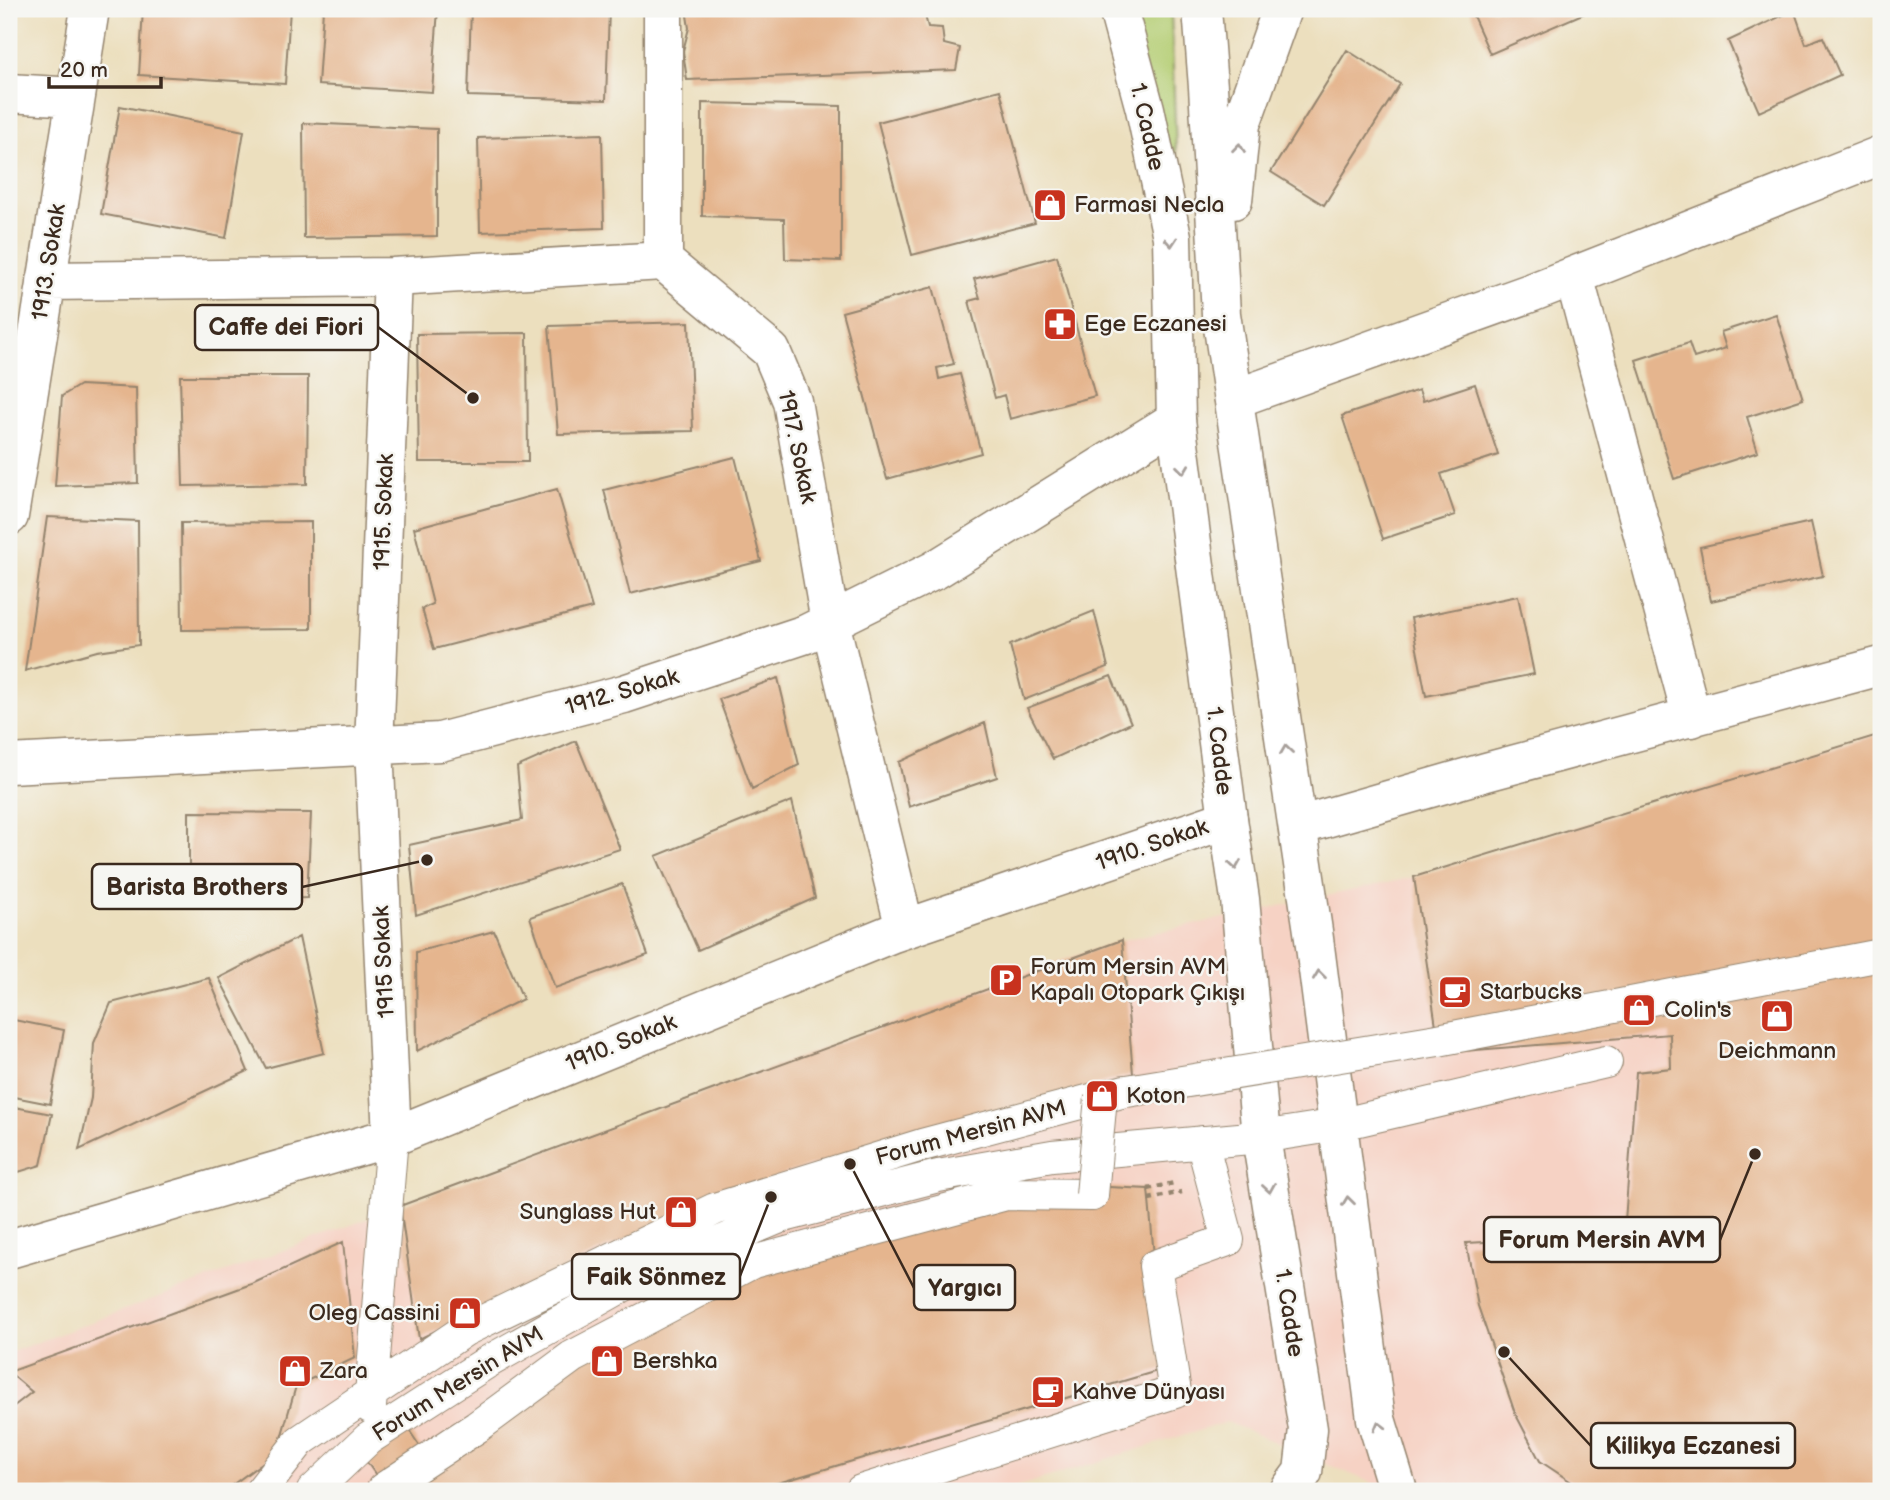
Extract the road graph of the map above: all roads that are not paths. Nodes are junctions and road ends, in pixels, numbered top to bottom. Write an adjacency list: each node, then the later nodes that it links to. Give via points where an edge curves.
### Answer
1 (90, 9): 7 (street, 1913. Sokak)
2 (663, 9): 9 (street)
3 (1118, 9): 15 (street, 1. Cadde, one-way to 15, via 1172,237)
4 (1202, 9): 13 (street)
5 (1282, 9): 13 (street, one-way to 5, via 1241,124)
6 (9, 93): 7 (street)
7 (75, 97): 12 (street, 1913. Sokak)
8 (1881, 155): 10 (street)
9 (663, 261): 11 (street); 17 (street, 1917. Sokak, via 771,351 792,401)
10 (1574, 276): 14 (street); 19 (street)
11 (393, 277): 12 (street); 20 (street, 1915. Sokak)
12 (47, 281): 16 (street, 1913. Sokak)
13 (1221, 314): 14 (street)
14 (1234, 399): 23 (street, one-way to 14)
15 (1176, 420): 17 (street, 1912. Sokak, via 935,570); 22 (street, 1. Cadde, one-way to 22)
16 (9, 516)
17 (830, 622): 20 (street, 1912. Sokak, via 624,694 440,742); 24 (street, 1917. Sokak)
18 (1881, 666): 19 (street)
19 (1692, 718): 23 (street)
20 (374, 746): 21 (street, 1912. Sokak); 29 (street, 1915 Sokak)
21 (9, 764)
22 (1228, 819): 24 (street, 1910. Sokak); 30 (street, 1. Cadde, one-way to 30, via 1240,899)
23 (1297, 825): 28 (street, one-way to 23)
24 (905, 929): 29 (street, 1910. Sokak)
25 (1881, 955): 27 (street, bridge, via 1438,1040)
26 (1606, 1062): 28 (street, Forum Mersin AVM)
27 (1114, 1094): 33 (street, Forum Mersin AVM, via 922,1145 715,1209 465,1331); 35 (street, Forum Mersin AVM, bridge, via 1092,1195 1006,1194 753,1262 572,1357)
28 (1338, 1125): 30 (street, Forum Mersin AVM); 40 (street, one-way to 28, via 1376,1419)
29 (391, 1137): 32 (street, 1910. Sokak); 33 (street)
30 (1261, 1137): 31 (street, Forum Mersin AVM); 39 (street, 1. Cadde, one-way to 39, via 1308,1429 1303,1472)
31 (1202, 1142): 34 (street, Forum Mersin AVM, via 1052,1156 938,1176 780,1217 642,1275 486,1363); 38 (street, via 1228,1240 1155,1266 1175,1392)
32 (9, 1249)
33 (371, 1393): 34 (street); 36 (street, Forum Mersin AVM, via 300,1441)
34 (368, 1439): 37 (street, Forum Mersin AVM)
35 (383, 1489)
36 (261, 1491)
37 (313, 1491)
38 (861, 1491)
39 (1289, 1491)
40 (1398, 1491)

